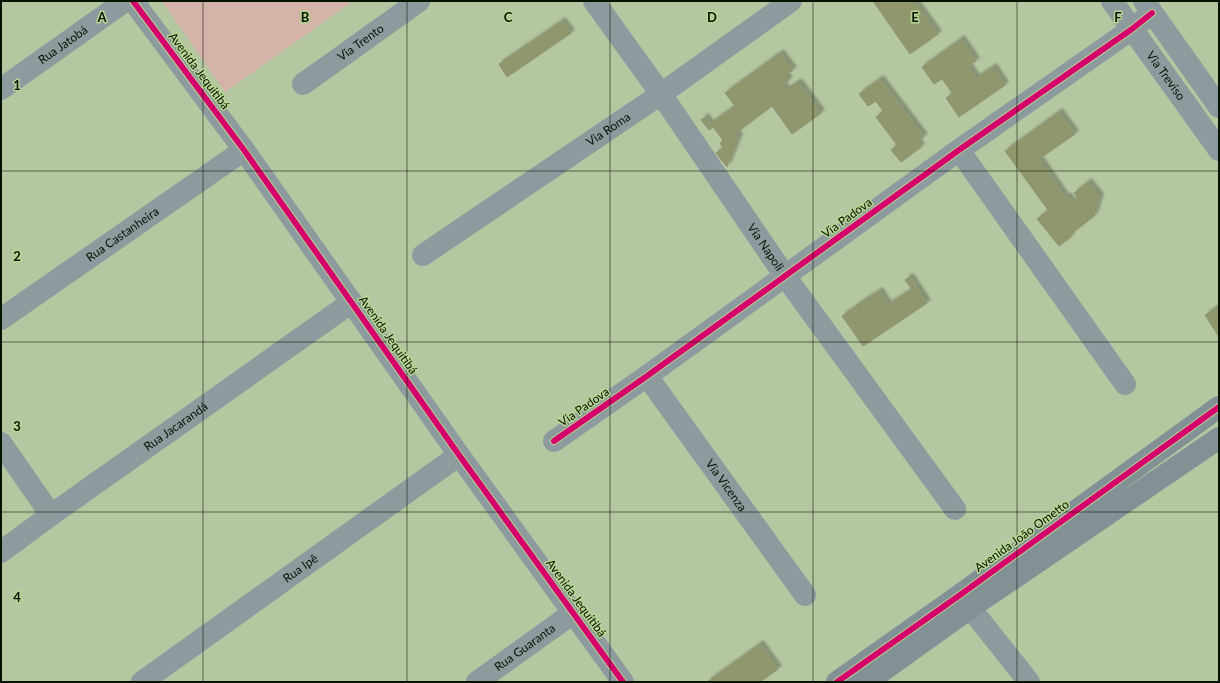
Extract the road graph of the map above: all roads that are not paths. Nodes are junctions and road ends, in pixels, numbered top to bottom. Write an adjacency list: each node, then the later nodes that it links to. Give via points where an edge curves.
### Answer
1 (125, 1): 10 (street, Rua Jatobá)
2 (133, 1): 13 (street, Avenida Jequitibá)
3 (419, 1): 9 (street, Via Trento)
4 (594, 1): 11 (street, Via Napoli)
5 (791, 1): 11 (street, Via Roma)
6 (1112, 1): 8 (street, Via Treviso)
7 (1148, 7): 8 (street, Via Padova); 12 (street)
8 (1132, 29): 14 (street, Via Padova); 15 (street, Via Treviso)
9 (303, 84)
10 (1, 89)
11 (661, 94): 16 (street, Via Roma); 17 (street, Via Napoli)
12 (1219, 107)
13 (244, 150): 18 (street, Avenida Jequitibá); 19 (street, Rua Castanheira)
14 (959, 150): 17 (street, Via Padova); 21 (street)
15 (1219, 150)
16 (423, 255)
17 (785, 276): 20 (street, Via Padova); 28 (street, Via Napoli)
18 (352, 302): 27 (street, Avenida Jequitibá); 29 (street, Rua Jacarandá)
19 (1, 319)
20 (647, 376): 24 (street, Via Padova); 31 (street, Via Vicenza)
21 (1125, 384)
22 (1219, 407): 23 (street, Avenida João Ometto)
23 (1199, 422): 25 (street); 32 (street, Avenida João Ometto)
24 (554, 441)
25 (1217, 442): 32 (street, Avenida João Ometto)
26 (1, 443): 29 (street)
27 (459, 455): 33 (street, Avenida Jequitibá); 34 (street, Rua Ipê)
28 (955, 509)
29 (51, 516): 30 (street, Rua Jacarandá)
30 (1, 552)
31 (805, 595)
32 (965, 602): 37 (street, Avenida João Ometto); 38 (street, Avenida João Ometto); 39 (street)
33 (573, 613): 35 (street, Rua Guaranta); 36 (street, Avenida Jequitibá)
34 (142, 682)
35 (477, 682)
36 (623, 682)
37 (837, 682)
38 (867, 682)
39 (1029, 682)

